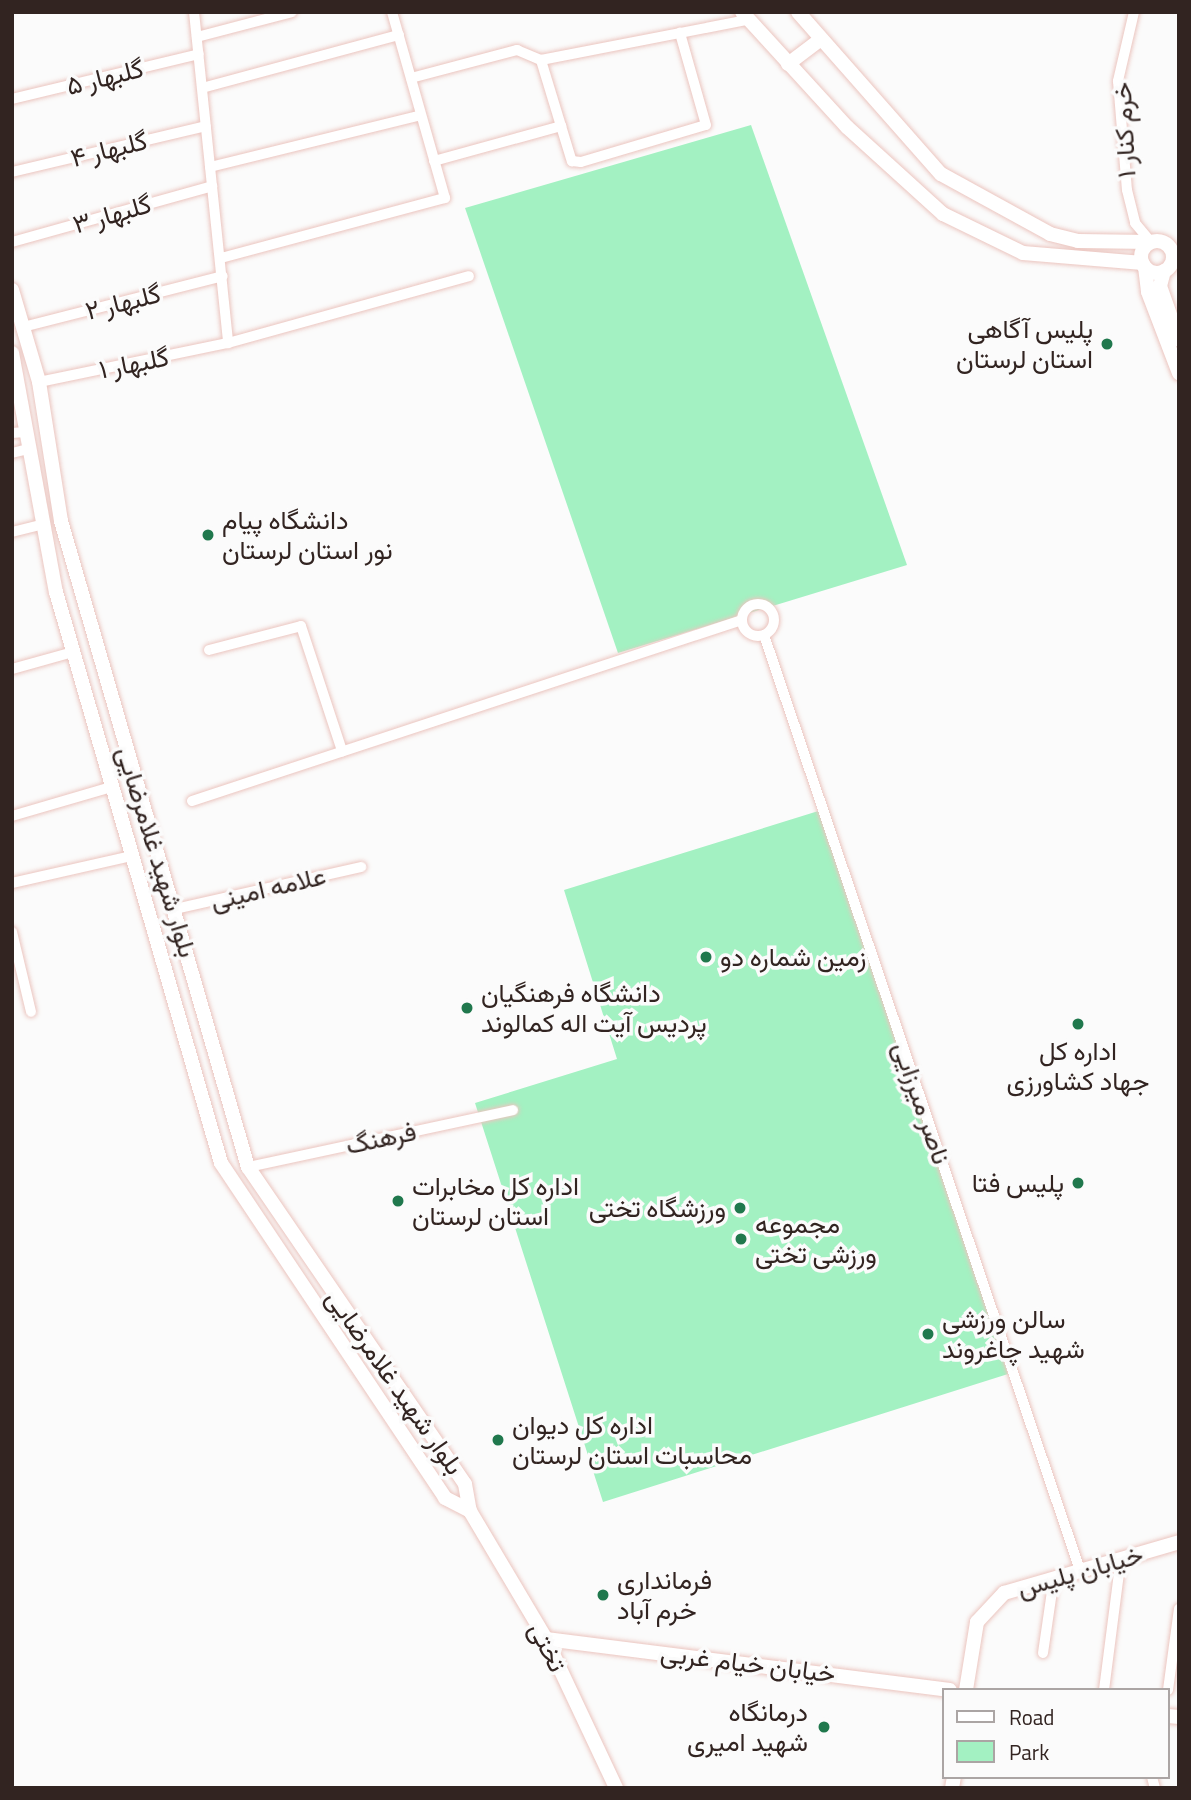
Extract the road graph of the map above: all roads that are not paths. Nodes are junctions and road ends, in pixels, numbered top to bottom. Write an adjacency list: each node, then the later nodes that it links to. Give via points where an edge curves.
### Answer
1 (194, 12): 9 (street)
2 (292, 12): 9 (street)
3 (392, 12): 8 (street)
4 (798, 12): 10 (main road)
5 (1134, 12): 26 (street, خرم کنار ۱, via 1118,81 1127,190 1135,223)
6 (745, 16): 7 (street); 13 (main road)
7 (680, 33): 12 (street); 19 (street, via 706,125 581,162 572,161)
8 (398, 35): 14 (street); 15 (street)
9 (197, 37): 11 (street)
10 (821, 39): 13 (main road); 26 (main road, via 942,174 1050,234 1078,241)
11 (199, 54): 15 (street); 16 (street, گلبهار ۵)
12 (541, 60): 14 (street, via 517,50); 19 (street)
13 (788, 64): 29 (main road, via 847,127 943,214 1023,253)
14 (411, 78): 17 (street)
15 (202, 88): 18 (street)
16 (12, 99)
17 (421, 115): 20 (street); 21 (street)
18 (206, 125): 21 (street); 22 (street, گلبهار ۴)
19 (561, 126): 20 (street)
20 (434, 161): 27 (street, via 445,198)
21 (210, 167): 23 (street)
22 (12, 172)
23 (212, 186): 25 (street, ۳ گلبهار); 27 (street)
24 (1179, 238): 26 (main road)
25 (12, 242)
26 (1153, 242): 28 (main road, via 1170,248); 29 (main road, via 1143,249)
27 (221, 258): 30 (street)
28 (1171, 263): 29 (main road); 34 (main road, via 1160,286)
29 (1144, 265): 37 (main road, via 1148,292)
30 (223, 276): 33 (street, گلبهار ۲); 35 (street)
31 (470, 276): 35 (street, گلبهار ۱)
32 (12, 290): 33 (main road, بلوار شهید غلامرضایی)
33 (23, 327): 38 (main road, بلوار شهید غلامرضایی)
34 (1179, 340)
35 (228, 343): 38 (street, گلبهار ۱)
36 (12, 353): 39 (main road, بلوار شهید غلامرضایی)
37 (1179, 373)
38 (39, 382): 39 (main road); 40 (main road, بلوار شهید غلامرضایی)
39 (17, 386): 41 (main road, بلوار شهید غلامرضایی)
40 (45, 429): 41 (main road); 46 (main road, بلوار شهید غلامرضایی, via 61,521)
41 (19, 432): 42 (main road, بلوار شهید غلامرضایی)
42 (28, 449): 43 (street); 44 (main road, بلوار شهید غلامرضایی)
43 (12, 453)
44 (40, 525): 45 (street); 47 (main road, بلوار شهید غلامرضایی)
45 (12, 532)
46 (79, 587): 47 (main road); 60 (main road, بلوار شهید غلامرضایی)
47 (56, 592): 51 (main road, بلوار شهید غلامرضایی)
48 (743, 620): 49 (street, via 749,633); 49 (street, via 750,606 770,609 774,624); 53 (street)
49 (764, 635): 70 (street, ناصر میرزایی)
50 (209, 650): 53 (street, via 300,626)
51 (73, 652): 52 (street); 54 (main road, بلوار شهید غلامرضایی)
52 (12, 669)
53 (342, 751): 55 (street)
54 (111, 787): 56 (street); 57 (main road, بلوار شهید غلامرضایی)
55 (192, 801)
56 (12, 816)
57 (132, 856): 59 (street); 64 (main road, بلوار شهید غلامرضایی)
58 (361, 867): 60 (street, علامه امینی)
59 (12, 883)
60 (175, 909): 63 (main road, بلوار شهید غلامرضایی)
61 (12, 932): 62 (street)
62 (32, 1012)
63 (210, 1032): 64 (main road); 66 (main road, بلوار شهید غلامرضایی)
64 (185, 1039): 67 (main road, بلوار شهید غلامرضایی, via 221,1163 233,1186 444,1498)
65 (513, 1110): 66 (street, فرهنگ)
66 (248, 1167): 67 (main road, بلوار شهید غلامرضایی, via 466,1484)
67 (470, 1511): 73 (main road, تختی)
68 (1179, 1542): 69 (main road, خیابان پلیس)
69 (1121, 1558): 70 (main road, خیابان پلیس); 76 (street)
70 (1080, 1570): 71 (main road, خیابان پلیس)
71 (1054, 1578): 74 (street); 75 (main road, خیابان پلیس, via 1004,1594 988,1605 977,1622)
72 (1179, 1609): 77 (street)
73 (545, 1639): 78 (main road, خیابان خیام غربی); 79 (main road, تختی)
74 (1043, 1653)
75 (966, 1688)
76 (1104, 1688)
77 (1168, 1688)
78 (942, 1689)
79 (616, 1788)

